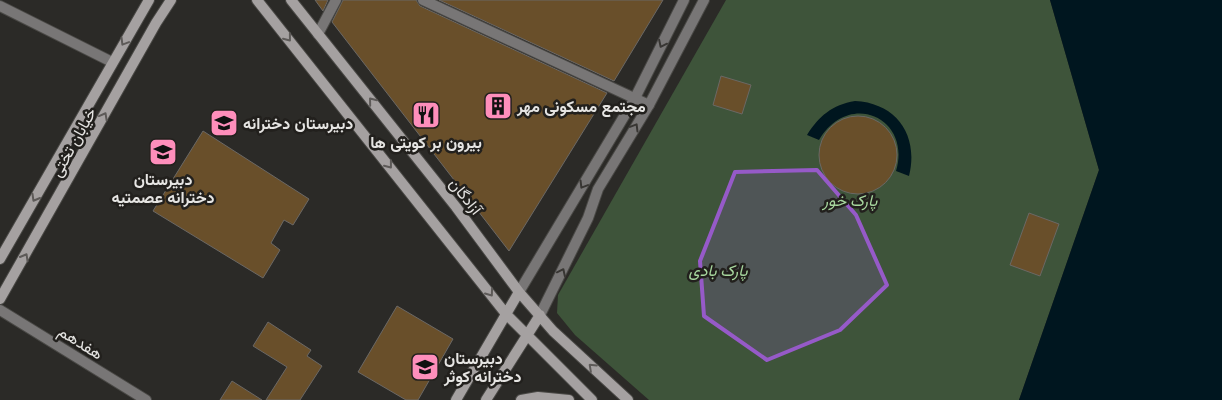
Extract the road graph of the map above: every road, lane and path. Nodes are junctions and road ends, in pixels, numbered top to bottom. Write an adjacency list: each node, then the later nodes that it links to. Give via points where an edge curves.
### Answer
1 (149, 0): 11 (main road, خیابان تختی, one-way to 11)
2 (171, 0): 16 (main road, خیابان تختی, one-way to 2)
3 (257, 0): 18 (main road, one-way to 18)
4 (291, 0): 10 (main road, آزادگان)
5 (336, 0): 10 (street)
6 (423, 0): 12 (street)
7 (684, 0): 12 (street, one-way to 12)
8 (704, 0): 13 (street)
9 (0, 6): 11 (street)
10 (318, 34): 15 (main road, آزادگان, one-way to 10, via 456,207)
11 (112, 62): 14 (main road, خیابان تختی, one-way to 14)
12 (635, 98): 13 (street); 15 (street, one-way to 15)
13 (649, 105): 19 (street, one-way to 13, via 588,218 598,189)
14 (0, 259)
15 (519, 292): 18 (main road); 19 (main road, آزادگان)
16 (0, 299)
17 (0, 310): 21 (street, هفدهم)
18 (506, 314): 20 (main road); 22 (main road)
19 (540, 316): 20 (main road); 27 (main road, آزادگان, one-way to 19)
20 (528, 336): 23 (main road); 26 (main road)
21 (146, 400)
22 (456, 400)
23 (486, 400)
24 (521, 400): 25 (main road, via 538,397)
25 (570, 400)
26 (592, 400)
27 (628, 400)

